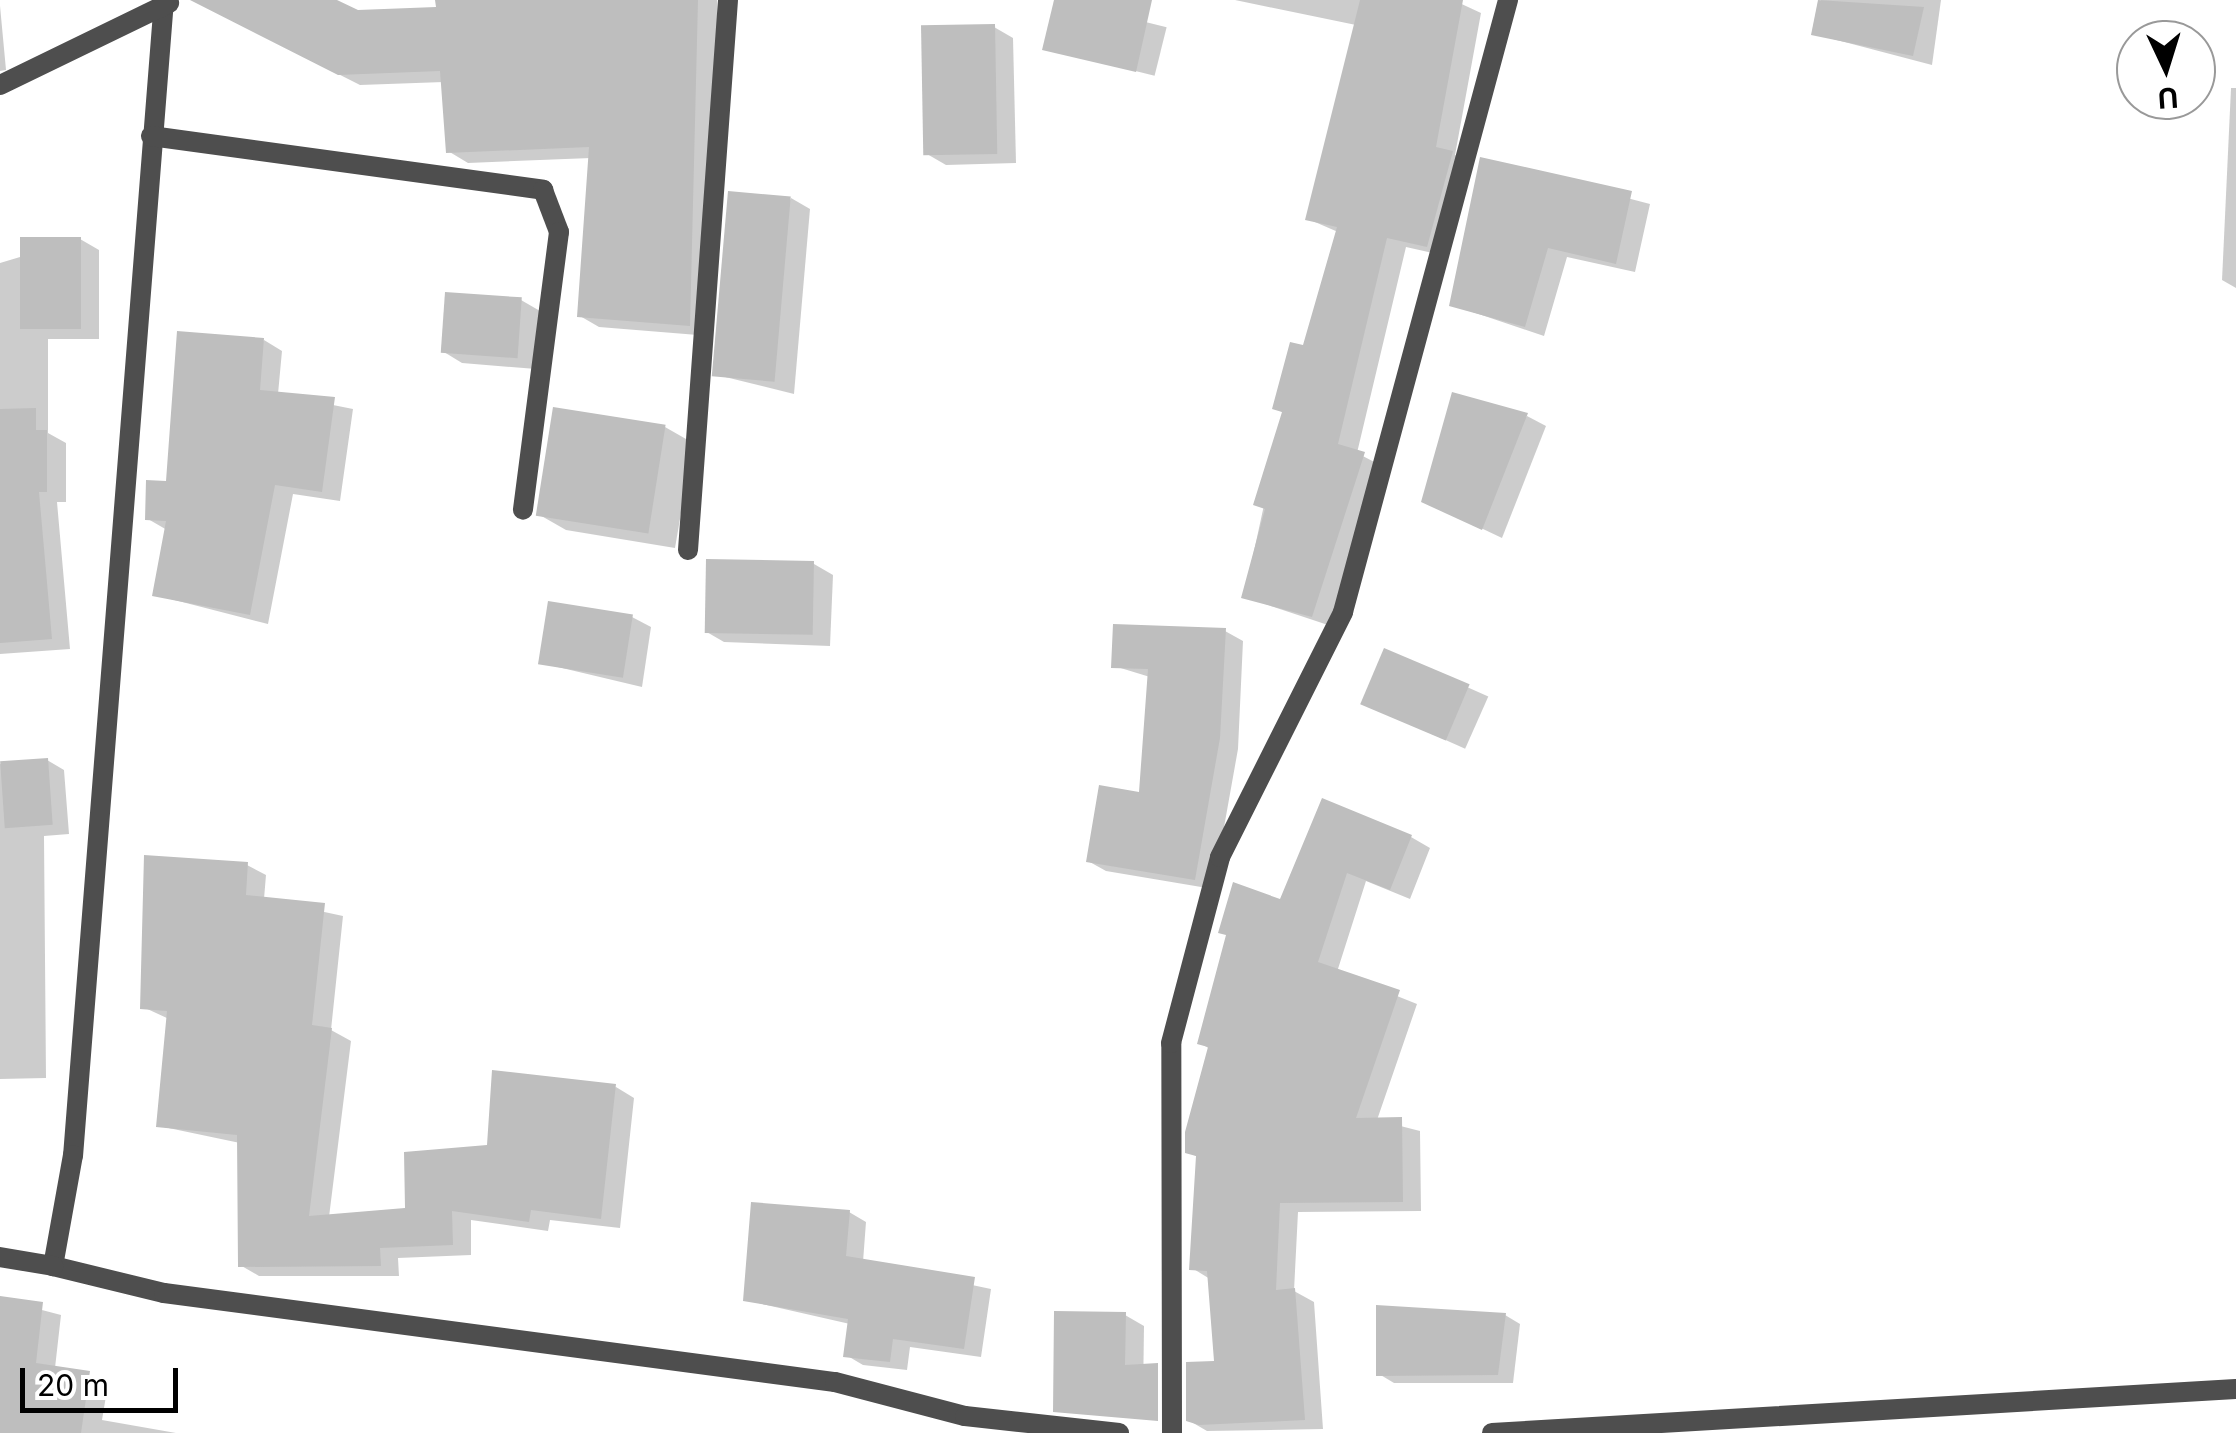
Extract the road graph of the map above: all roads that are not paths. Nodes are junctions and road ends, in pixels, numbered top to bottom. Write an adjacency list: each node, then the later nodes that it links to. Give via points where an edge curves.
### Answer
1 (728, 0): 7 (street)
2 (1508, 0): 13 (street, via 1343,612 1220,857 1171,1043)
3 (167, 2): 4 (street); 5 (street)
4 (0, 85)
5 (151, 136): 6 (street, via 543,190 559,232); 9 (street, via 73,1154)
6 (523, 510)
7 (688, 550)
8 (0, 1257): 9 (street)
9 (53, 1266): 11 (street, via 201,1299 835,1382)
10 (2236, 1389): 14 (street)
11 (964, 1424): 12 (street)
12 (1120, 1433)
13 (1172, 1433)
14 (1492, 1433)

